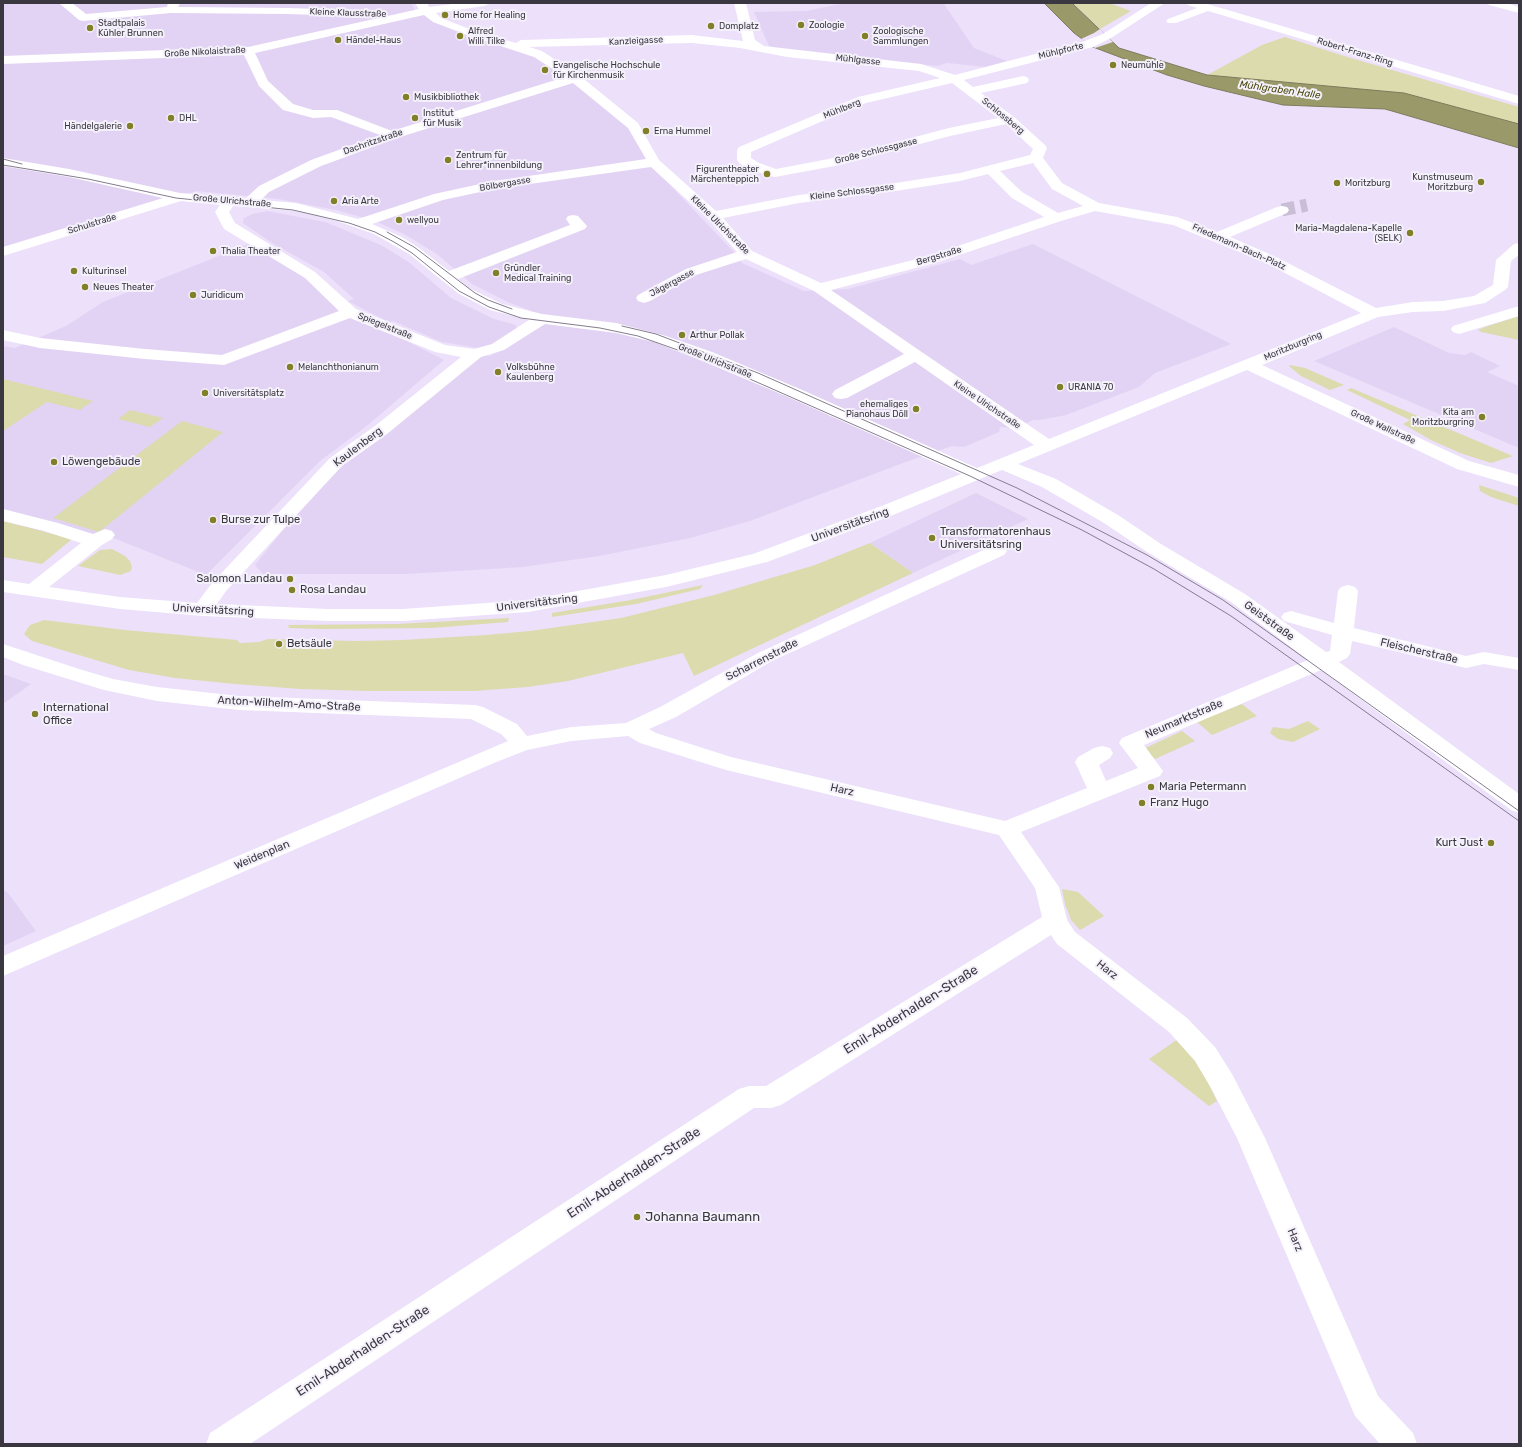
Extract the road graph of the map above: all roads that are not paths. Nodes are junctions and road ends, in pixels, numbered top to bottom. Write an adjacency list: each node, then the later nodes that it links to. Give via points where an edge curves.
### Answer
1 (65, 3): 7 (street, Kleine Klausstraße, via 83,18)
2 (484, 3): 8 (street, Kleine Klausstraße)
3 (740, 3): 13 (street, via 749,42)
4 (1159, 3): 17 (street, Mühlpforte, via 1107,36 1089,44)
5 (1192, 3): 9 (street, Robert-Franz-Ring)
6 (1493, 3): 10 (street)
7 (173, 7): 8 (street, Kleine Klausstraße, via 385,15)
8 (424, 7): 12 (street, Kleine Ulrichstraße, via 437,20); 14 (street, Große Nikolaistraße)
9 (1207, 8): 11 (street); 20 (street, Robert-Franz-Ring)
10 (1519, 10)
11 (1172, 21)
12 (510, 44): 13 (street, Kanzleigasse, via 692,38); 16 (street, Kleine Ulrichstraße, via 538,54)
13 (761, 49): 17 (street, Mühlgasse, via 921,68)
14 (248, 51): 15 (street, Große Nikolaistraße); 22 (street, via 263,84 288,107 313,114 332,113)
15 (3, 60)
16 (575, 78): 22 (street, Dachritzstraße); 26 (street, Kleine Ulrichstraße, via 633,126)
17 (954, 79): 19 (street, Schlossberg); 24 (street, Mühlberg, via 862,100 843,107 744,150)
18 (1023, 80): 19 (street)
19 (972, 91): 21 (street, Schlossberg)
20 (1519, 100)
21 (1009, 120): 23 (street, Schlossberg, via 1040,148); 24 (street, Große Schlossgasse, via 949,132 840,161 775,173)
22 (392, 135): 30 (street, Dachritzstraße, via 316,163 264,189)
23 (1036, 158): 27 (street); 31 (street, Friedemann-Bach-Platz, via 1057,186)
24 (744, 160)
25 (3, 162): 28 (street, Große Ulrichstraße, via 69,173)
26 (654, 162): 33 (street, Kleine Ulrichstraße); 36 (street, Bölbergasse, via 494,185 439,197)
27 (991, 170): 33 (street, Kleine Schlossgasse, via 889,188 799,198); 34 (street, via 1017,195)
28 (180, 197): 29 (street, Große Ulrichstraße); 39 (street, Schulstraße)
29 (229, 201): 30 (street, Große Ulrichstraße); 44 (street, Spiegelstraße, via 222,212 229,226 310,275)
30 (249, 203): 36 (street, Große Ulrichstraße, via 296,207)
31 (1095, 207): 34 (street, Friedemann-Bach-Platz); 37 (street, Friedemann-Bach-Platz, via 1177,221)
32 (1282, 210): 37 (street)
33 (713, 216): 40 (street, Kleine Ulrichstraße)
34 (1056, 218): 42 (street, Bergstraße, via 930,260)
35 (573, 219): 41 (street, via 580,226)
36 (359, 223): 41 (street, Große Ulrichstraße, via 403,243)
37 (1224, 234): 46 (street, Friedemann-Bach-Platz)
38 (1519, 247): 46 (street, Moritzburgring, via 1504,260 1500,287 1479,300)
39 (3, 252)
40 (747, 254): 42 (street, Kleine Ulrichstraße); 43 (street, Jägergasse, via 691,272)
41 (448, 277): 47 (street, Große Ulrichstraße, via 464,291 485,302 520,315)
42 (819, 288): 51 (street, Kleine Ulrichstraße)
43 (644, 298)
44 (350, 312): 49 (street, via 224,360 40,343); 50 (street, Spiegelstraße, via 441,349)
45 (1519, 312): 48 (street)
46 (1374, 313): 52 (street, Moritzburgring)
47 (542, 319): 50 (street, Kaulenberg, via 498,347); 56 (street, Große Ulrichstraße, via 616,328 660,339 787,390)
48 (1459, 329)
49 (3, 335)
50 (475, 354): 63 (street, Kaulenberg, via 381,430 336,462 219,587)
51 (915, 355): 53 (street); 54 (street, Kleine Ulrichstraße)
52 (1249, 365): 54 (street, Moritzburgring); 57 (street, Große Wallstraße, via 1463,465)
53 (841, 394)
54 (1046, 445): 55 (street, Universitätsring)
55 (1003, 464): 56 (street, Universitätsring); 67 (street, Geiststraße, via 1049,483 1111,519 1238,598)
56 (976, 474): 63 (street, Universitätsring, via 760,558 666,581 569,599 528,606 403,615)
57 (1519, 481)
58 (3, 515): 61 (street, via 100,538)
59 (997, 551): 69 (street, Scharrenstraße, via 765,656 668,712)
60 (3, 586): 61 (street, Universitätsring)
61 (33, 590): 63 (street, Universitätsring, via 120,603)
62 (1348, 591): 65 (street)
63 (203, 610)
64 (1291, 617): 65 (street, Fleischerstraße)
65 (1343, 632): 67 (street, via 1340,654); 68 (street, Fleischerstraße, via 1466,662 1484,658)
66 (3, 650): 70 (street, Anton-Wilhelm-Amo-Straße, via 71,674 157,694 239,703 475,712 509,729)
67 (1323, 661): 72 (street, Neumarktstraße, via 1130,742 1152,771); 73 (street, Geiststraße)
68 (1519, 664)
69 (631, 729): 70 (street, Scharrenstraße, via 571,734); 74 (street, Harz, via 648,738 726,763)
70 (522, 744): 76 (street, Weidenplan)
71 (1102, 753): 72 (street, via 1086,762)
72 (1100, 791): 74 (street, Neumarktstraße)
73 (1519, 806)
74 (1007, 829): 75 (street, Harz, via 1047,887)
75 (1055, 921): 77 (street, Emil-Abderhalden-Straße, via 771,1097 749,1097); 78 (street, Harz, via 1066,938 1178,1025 1205,1054 1251,1138 1366,1406)
76 (3, 967)
77 (222, 1444)
78 (1401, 1444)

